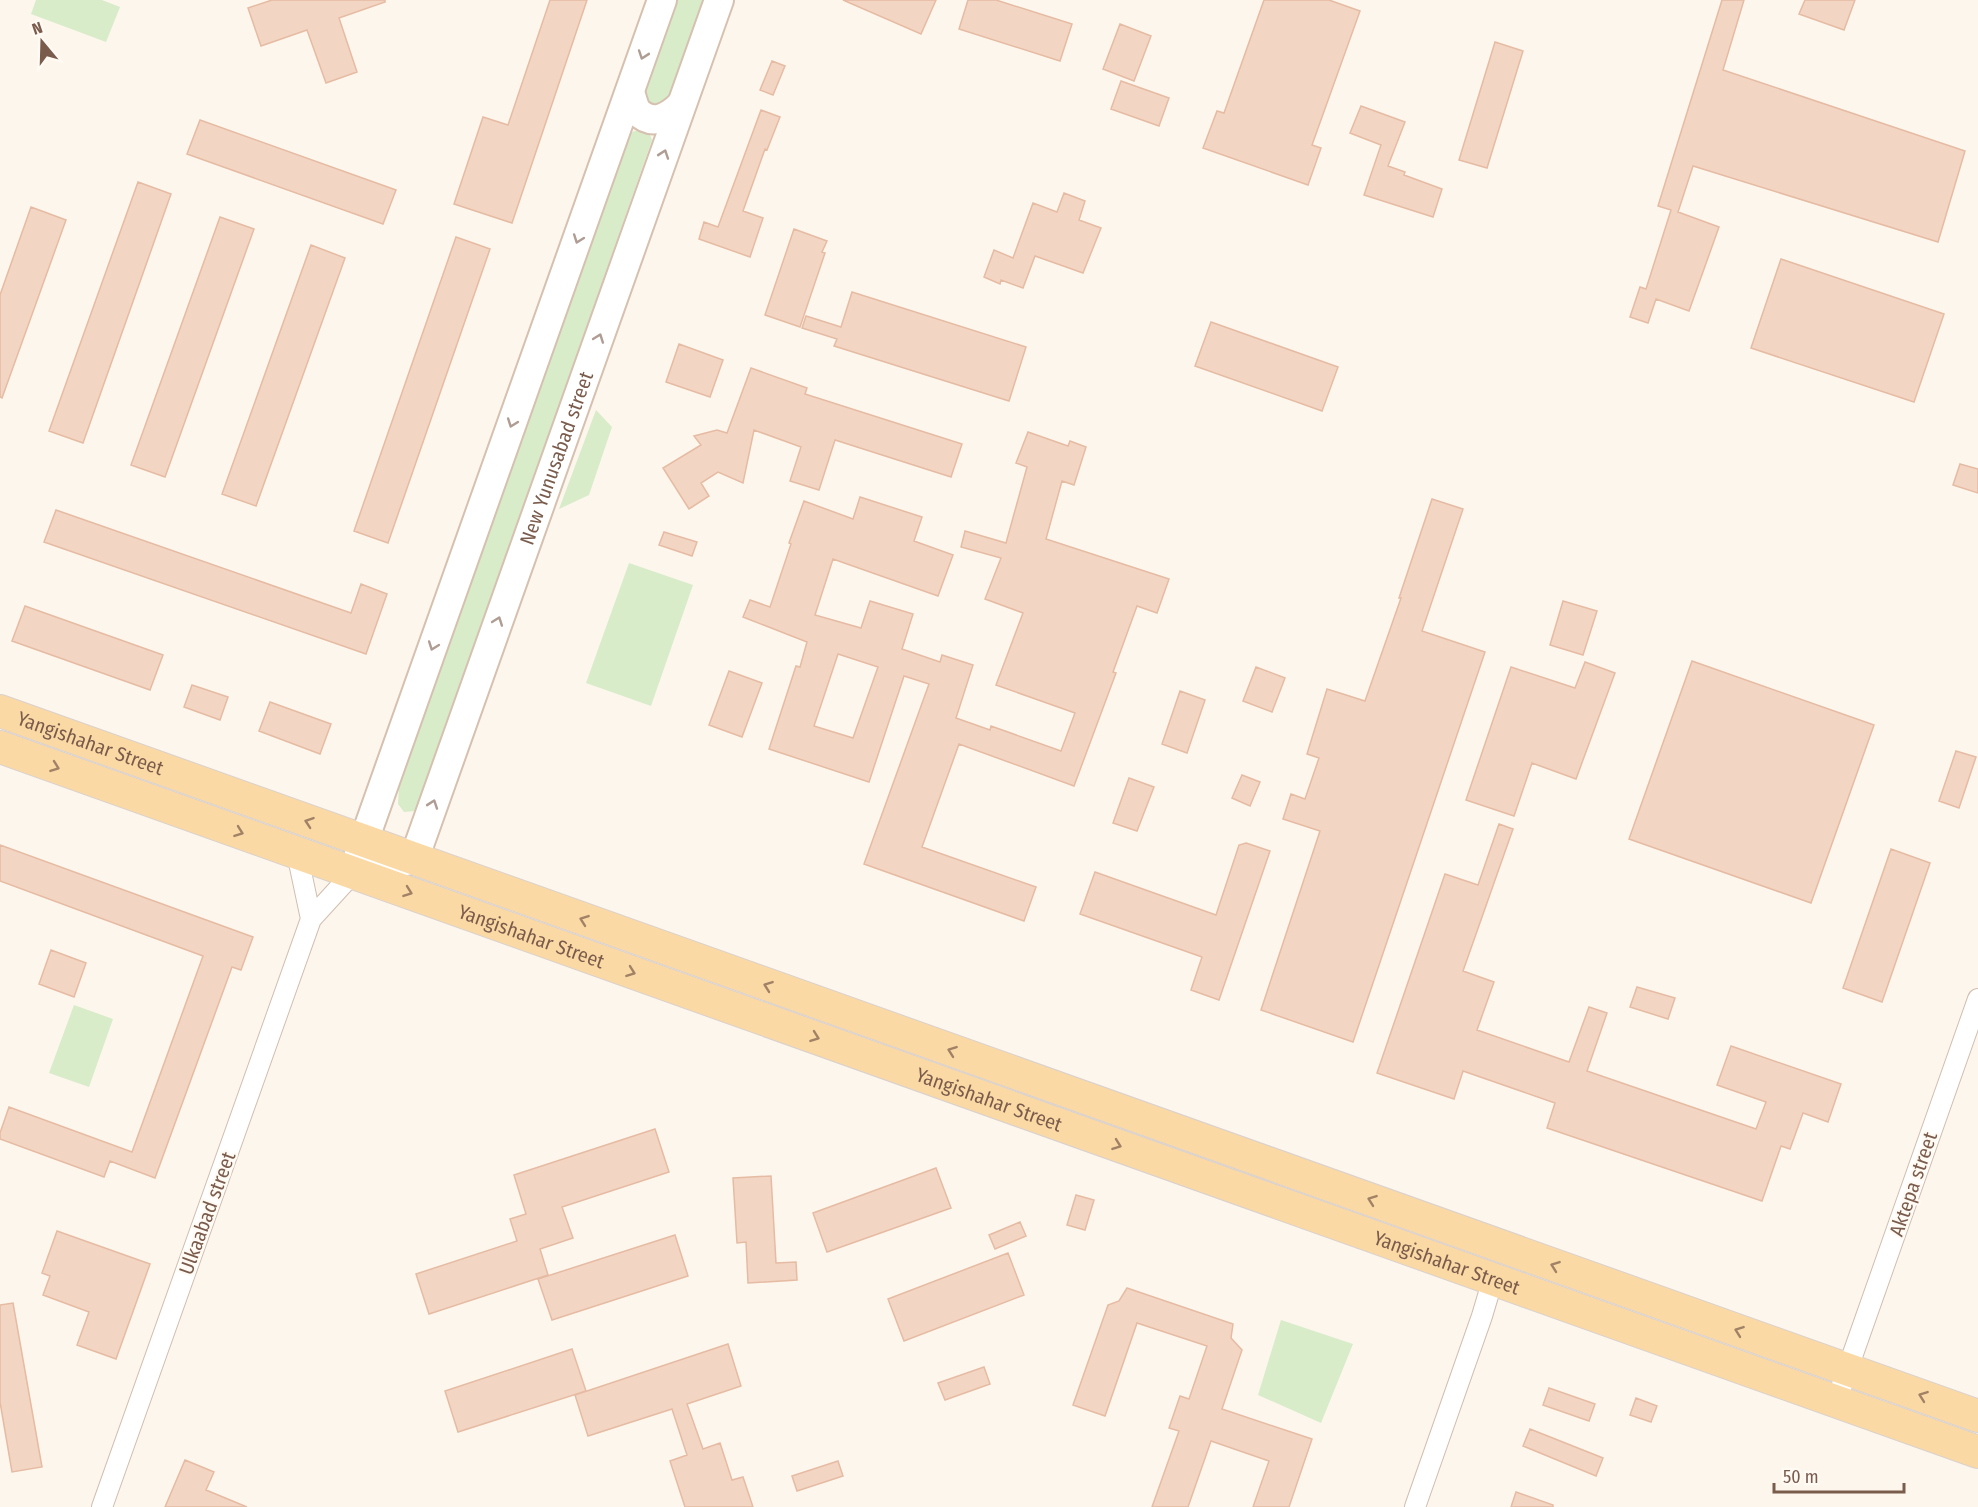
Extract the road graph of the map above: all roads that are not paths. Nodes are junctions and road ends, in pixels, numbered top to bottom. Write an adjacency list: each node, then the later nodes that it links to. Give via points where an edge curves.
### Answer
1 (662, 0): 3 (main road, one-way to 3)
2 (718, 0): 4 (main road, New Yunusabad street)
3 (630, 92): 4 (main road, via 637,111 648,118 670,116); 7 (main road, one-way to 7)
4 (681, 105): 9 (main road, New Yunusabad street, one-way to 4)
5 (9, 714): 6 (main road, via 23,727 23,739 16,746); 7 (main road, Yangishahar Street, one-way to 5)
6 (3, 748): 8 (main road, Yangishahar Street, one-way to 8)
7 (364, 842): 9 (main road, Yangishahar Street); 10 (main road)
8 (297, 852): 10 (main road, Yangishahar Street); 11 (street)
9 (414, 860): 10 (main road); 13 (main road, Yangishahar Street, one-way to 9)
10 (353, 873): 11 (street, Ulkaabad street); 14 (main road, Yangishahar Street, one-way to 14)
11 (311, 919): 22 (street, Ulkaabad street)
12 (1978, 999): 17 (street, Aktepa street)
13 (1092, 1101): 14 (main road, via 1078,1113); 15 (main road, Yangishahar Street, one-way to 13)
14 (1081, 1132): 16 (main road, Yangishahar Street, one-way to 16)
15 (1504, 1247): 16 (main road); 17 (main road, Yangishahar Street, one-way to 15)
16 (1493, 1279): 18 (main road, Yangishahar Street); 23 (street)
17 (1848, 1370): 18 (street, Aktepa street); 19 (main road, Yangishahar Street, one-way to 17)
18 (1836, 1402): 20 (main road, Yangishahar Street)
19 (1969, 1413): 20 (main road, via 1962,1430)
20 (1949, 1442): 21 (main road, Yangishahar Street)
21 (1978, 1452)
22 (102, 1507)
23 (1415, 1507)

